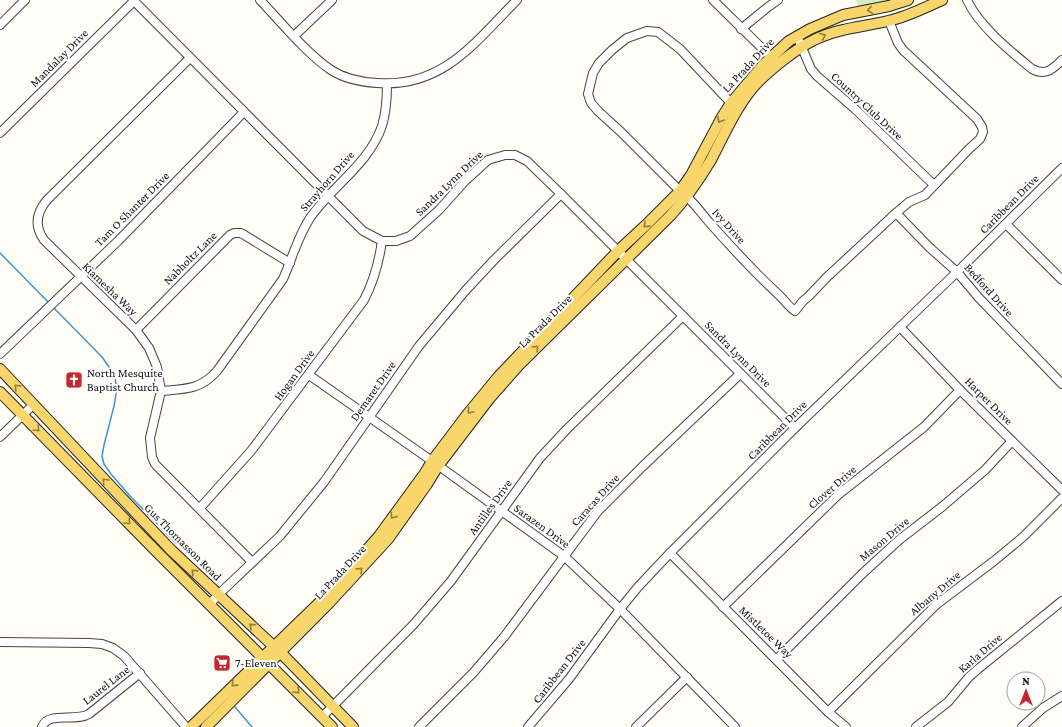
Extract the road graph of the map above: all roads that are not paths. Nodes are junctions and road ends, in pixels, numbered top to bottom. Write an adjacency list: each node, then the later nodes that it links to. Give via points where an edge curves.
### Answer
1 (25, 0): 14 (street)
2 (134, 0): 19 (street); 26 (street, Mandalay Drive)
3 (260, 0): 16 (street)
4 (332, 0): 16 (street)
5 (517, 0): 23 (street, via 456,60 442,70 409,82)
6 (712, 0): 15 (street)
7 (778, 0): 15 (street)
8 (908, 0): 17 (main road, La Prada Drive, one-way to 17, via 843,15)
9 (913, 0): 12 (main road)
10 (942, 0): 12 (main road, La Prada Drive)
11 (967, 0): 21 (street, via 980,22 1032,69 1043,72 1054,68)
12 (921, 10): 13 (main road, La Prada Drive)
13 (889, 21): 18 (main road, La Prada Drive, one-way to 13, via 843,29); 28 (street, Ivy Drive, via 903,50 977,119 982,127 980,139)
14 (0, 25)
15 (741, 29): 20 (street)
16 (294, 36): 23 (street, via 332,70 351,80)
17 (797, 36): 18 (street, Country Club Drive); 20 (main road, La Prada Drive)
18 (802, 47): 22 (main road, La Prada Drive); 28 (street, Country Club Drive, via 811,69 817,76)
19 (190, 58): 25 (street); 39 (street, Kiamesha Way, via 47,200 39,211 37,224 41,236)
20 (771, 58): 22 (street); 24 (main road, La Prada Drive)
21 (1062, 60)
22 (778, 65): 24 (main road, La Prada Drive)
23 (387, 84): 31 (street, Strayhorn Drive, via 382,126 373,145)
24 (735, 106): 30 (main road, La Prada Drive, via 722,117 706,159); 30 (street, Ivy Drive, via 680,49 658,32 647,31 627,38 599,63 593,72 588,94 591,103)
25 (244, 112): 31 (street); 39 (street, Tam O Shanter Drive)
26 (0, 133)
27 (1061, 172): 33 (street, Caribbean Drive)
28 (934, 186): 32 (street, Ivy Drive)
29 (562, 194): 34 (street, Sandra Lynn Drive, via 519,156 510,154 496,157 488,160 410,236 396,241); 35 (street, Sandra Lynn Drive); 54 (street, Demaret Drive, via 466,290 419,346)
30 (684, 194): 32 (street, Ivy Drive, via 763,281 795,311 826,278); 35 (main road, La Prada Drive, one-way to 35); 36 (main road, La Prada Drive)
31 (328, 196): 34 (street, via 363,231); 37 (street, Strayhorn Drive, via 310,218)
32 (896, 214): 38 (street, Bedford Drive)
33 (1006, 224): 38 (street, Caribbean Drive); 40 (street)
34 (382, 241): 47 (street, Hogan Drive, via 372,285 364,300)
35 (618, 251): 36 (street, Sandra Lynn Drive); 58 (main road, La Prada Drive, one-way to 58, via 498,377 466,416)
36 (626, 259): 41 (street, Sandra Lynn Drive); 58 (main road, La Prada Drive, one-way to 36, via 519,365)
37 (290, 263): 43 (street, Nabholtz Lane, via 241,233 234,233); 50 (street, Strayhorn Drive, via 283,279 210,379 193,388)
38 (957, 272): 42 (street, Caribbean Drive); 48 (street, Bedford Drive)
39 (80, 277): 43 (street, Kiamesha Way); 44 (street, Tam O Shanter Drive)
40 (1062, 280)
41 (683, 316): 46 (street, Sandra Lynn Drive); 62 (street, Antilles Drive, via 545,453)
42 (900, 327): 49 (street, Harper Drive); 55 (street, Caribbean Drive)
43 (136, 330): 50 (street, Kiamesha Way, via 157,367)
44 (0, 354)
45 (0, 369): 52 (main road, Gus Thomasson Road, one-way to 45)
46 (740, 374): 55 (street, Sandra Lynn Drive); 64 (street, Caracas Drive, via 598,511)
47 (309, 375): 54 (street, Sarazen Drive); 61 (street, Hogan Drive, via 251,451)
48 (1062, 384)
49 (960, 390): 57 (street, Harper Drive); 69 (street, Clover Drive, via 924,427 839,494)
50 (161, 391): 61 (street, Kiamesha Way, via 150,438 152,457 155,464)
51 (0, 392): 53 (main road, Gus Thomasson Road)
52 (34, 404): 53 (street); 66 (main road, Gus Thomasson Road, one-way to 52, via 155,533)
53 (22, 414): 56 (street); 68 (main road, Gus Thomasson Road, one-way to 68)
54 (370, 417): 58 (street, Sarazen Drive); 65 (street, Demaret Drive, via 324,482 280,536)
55 (795, 428): 63 (street, Caribbean Drive)
56 (0, 437)
57 (1012, 441): 59 (street, Harper Drive); 73 (street, Mason Drive, via 985,470 862,574)
58 (435, 463): 62 (street, Sarazen Drive); 72 (main road, La Prada Drive, via 331,596 294,627)
59 (1062, 490)
60 (1062, 498): 79 (street, Albany Drive, via 1017,542 937,604)
61 (200, 508): 65 (street, Kiamesha Way)
62 (502, 512): 64 (street, Sarazen Drive); 78 (street, Antilles Drive, via 451,581 414,624)
63 (670, 553): 69 (street, Mistletoe Way); 70 (street, Caribbean Drive)
64 (564, 556): 70 (street, Sarazen Drive); 87 (street, Caracas Drive, via 504,637 473,673)
65 (252, 562): 66 (street, Demaret Drive)
66 (218, 595): 68 (street, Demaret Drive); 72 (main road, Gus Thomasson Road, one-way to 66)
67 (1062, 601): 92 (street, Karla Drive, via 978,669 948,702)
68 (210, 604): 74 (main road, Gus Thomasson Road)
69 (723, 607): 73 (street, Mistletoe Way)
70 (620, 609): 76 (street, Sarazen Drive); 88 (street, Caribbean Drive, via 570,679)
71 (0, 642): 75 (street, via 102,644 124,656)
72 (276, 649): 74 (main road, La Prada Drive); 78 (main road, Gus Thomasson Road)
73 (777, 659): 79 (street, Mistletoe Way)
74 (266, 660): 80 (main road, Gus Thomasson Road, one-way to 80); 83 (main road, La Prada Drive, one-way to 83); 84 (main road, La Prada Drive, via 231,704)
75 (140, 673): 81 (street, Laurel Lane, via 89,714 81,718 51,718); 82 (street)
76 (686, 677): 89 (street); 90 (street, Sarazen Drive)
77 (1062, 696): 93 (street, via 1043,708)
78 (332, 706): 80 (street, Antilles Drive); 86 (main road, Gus Thomasson Road)
79 (828, 712): 91 (street, Mistletoe Way)
80 (322, 717): 85 (main road, Gus Thomasson Road)
81 (42, 727)
82 (186, 727)
83 (191, 727)
84 (206, 727)
85 (332, 727)
86 (353, 727)
87 (419, 727)
88 (528, 727)
89 (636, 727)
90 (735, 727)
91 (846, 727)
92 (916, 727)
93 (1022, 727)

